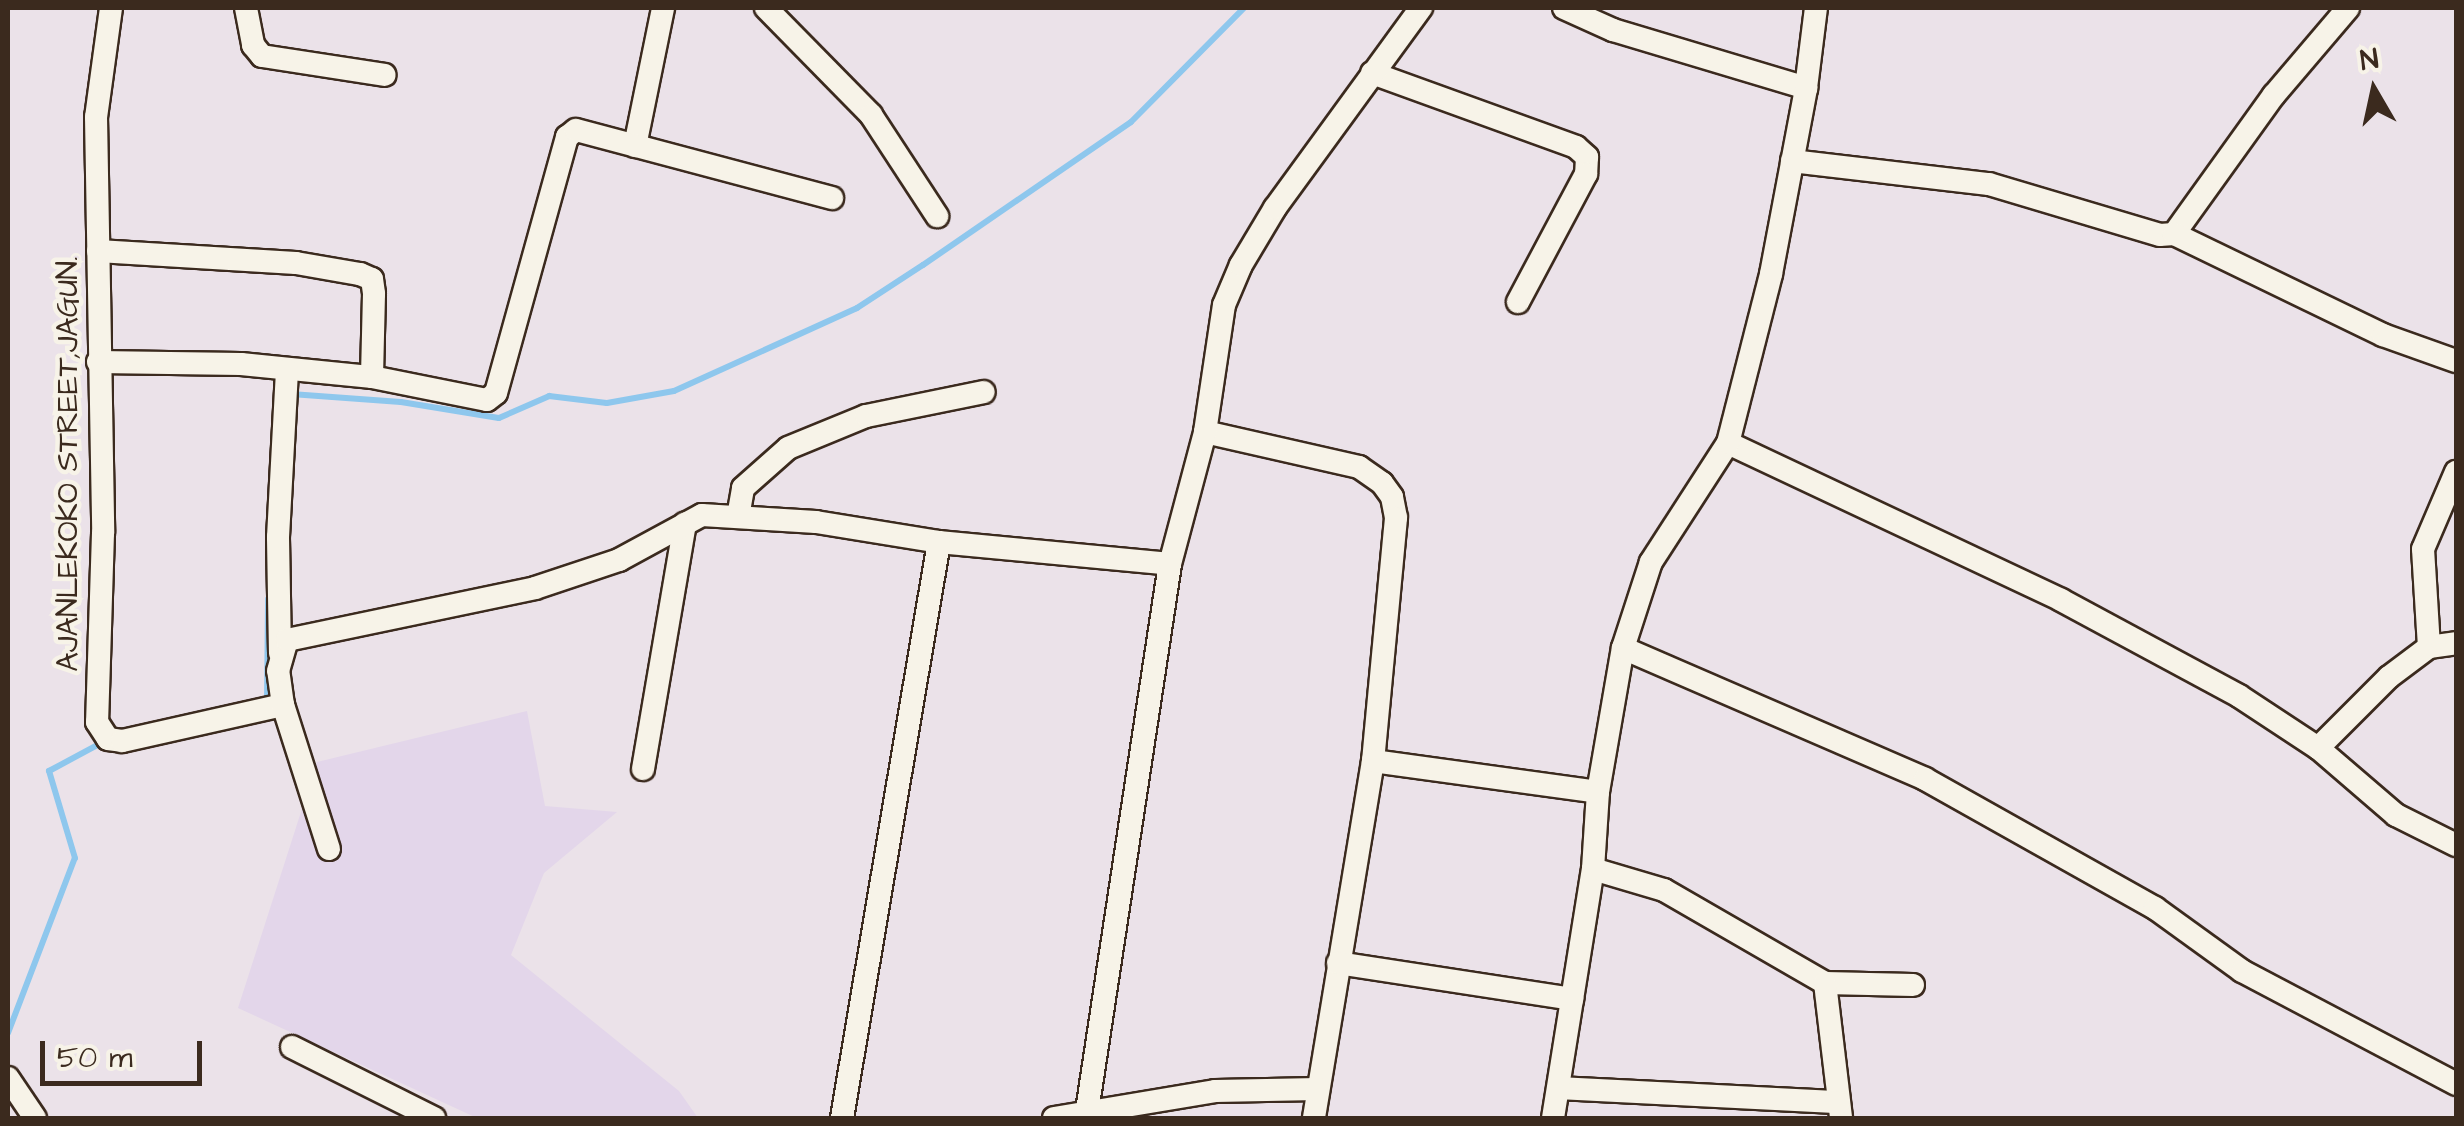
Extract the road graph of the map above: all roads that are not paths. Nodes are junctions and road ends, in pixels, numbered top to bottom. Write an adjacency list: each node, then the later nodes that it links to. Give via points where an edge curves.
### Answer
1 (111, 8): 17 (street, AJANLEKOKO STREET,JAGUN., via 96,116)
2 (246, 8): 10 (street, via 249,34 262,56)
3 (663, 8): 12 (street)
4 (766, 8): 15 (street, via 871,114)
5 (1422, 8): 9 (street)
6 (1564, 8): 11 (street, via 1613,30)
7 (1816, 8): 11 (street)
8 (2348, 8): 16 (street, via 2274,95)
9 (1372, 73): 18 (street, via 1587,157 1586,174); 24 (street, via 1241,264 1224,305)
10 (386, 76)
11 (1806, 88): 13 (street)
12 (635, 146): 14 (street); 22 (street, via 585,131 567,136 496,393 471,399)
13 (1792, 161): 16 (street, via 1989,184); 25 (street)
14 (832, 198)
15 (936, 216)
16 (2174, 234): 20 (street, via 2383,335)
17 (98, 251): 19 (street, AJANLEKOKO STREET,JAGUN.); 22 (street, via 296,263 372,279)
18 (1518, 302)
19 (98, 362): 21 (street); 35 (street, AJANLEKOKO STREET,JAGUN., via 103,533 97,722 108,740 122,741)
20 (2456, 362)
21 (287, 370): 22 (street); 34 (street)
22 (372, 377)
23 (984, 392): 27 (street, via 866,416 788,448 742,488)
24 (1205, 432): 30 (street); 37 (street, via 1358,467 1392,497 1396,540)
25 (1728, 443): 33 (street, via 1651,562); 36 (street, via 2061,600 2239,696)
26 (2456, 472): 32 (street, via 2423,549)
27 (738, 517): 28 (street, via 702,515); 29 (street)
28 (685, 524): 34 (street, via 619,560 536,588 317,631 288,640); 38 (street)
29 (939, 542): 30 (street); 56 (street)
30 (1170, 564): 53 (street)
31 (2456, 642): 32 (street)
32 (2430, 647): 36 (street)
33 (1624, 648): 39 (street); 49 (street, via 1925,780 2155,908 2242,971)
34 (280, 654): 35 (street)
35 (283, 705): 41 (street)
36 (2318, 748): 40 (street, via 2396,815)
37 (1372, 761): 39 (street); 43 (street)
38 (643, 770)
39 (1598, 792): 42 (street)
40 (2456, 845)
41 (329, 849)
42 (1593, 869): 44 (street, via 1664,890); 46 (street)
43 (1338, 962): 46 (street); 50 (street)
44 (1826, 982): 45 (street); 52 (street)
45 (1912, 985)
46 (1572, 1000): 51 (street)
47 (292, 1047): 55 (street)
48 (8, 1078): 54 (street)
49 (2456, 1084)
50 (1318, 1088): 53 (street, via 1215,1091); 58 (street)
51 (1558, 1088): 52 (street); 59 (street)
52 (1840, 1110)
53 (1087, 1111): 57 (street)
54 (35, 1118)
55 (434, 1118)
56 (842, 1118)
57 (1054, 1118)
58 (1314, 1118)
59 (1553, 1118)

